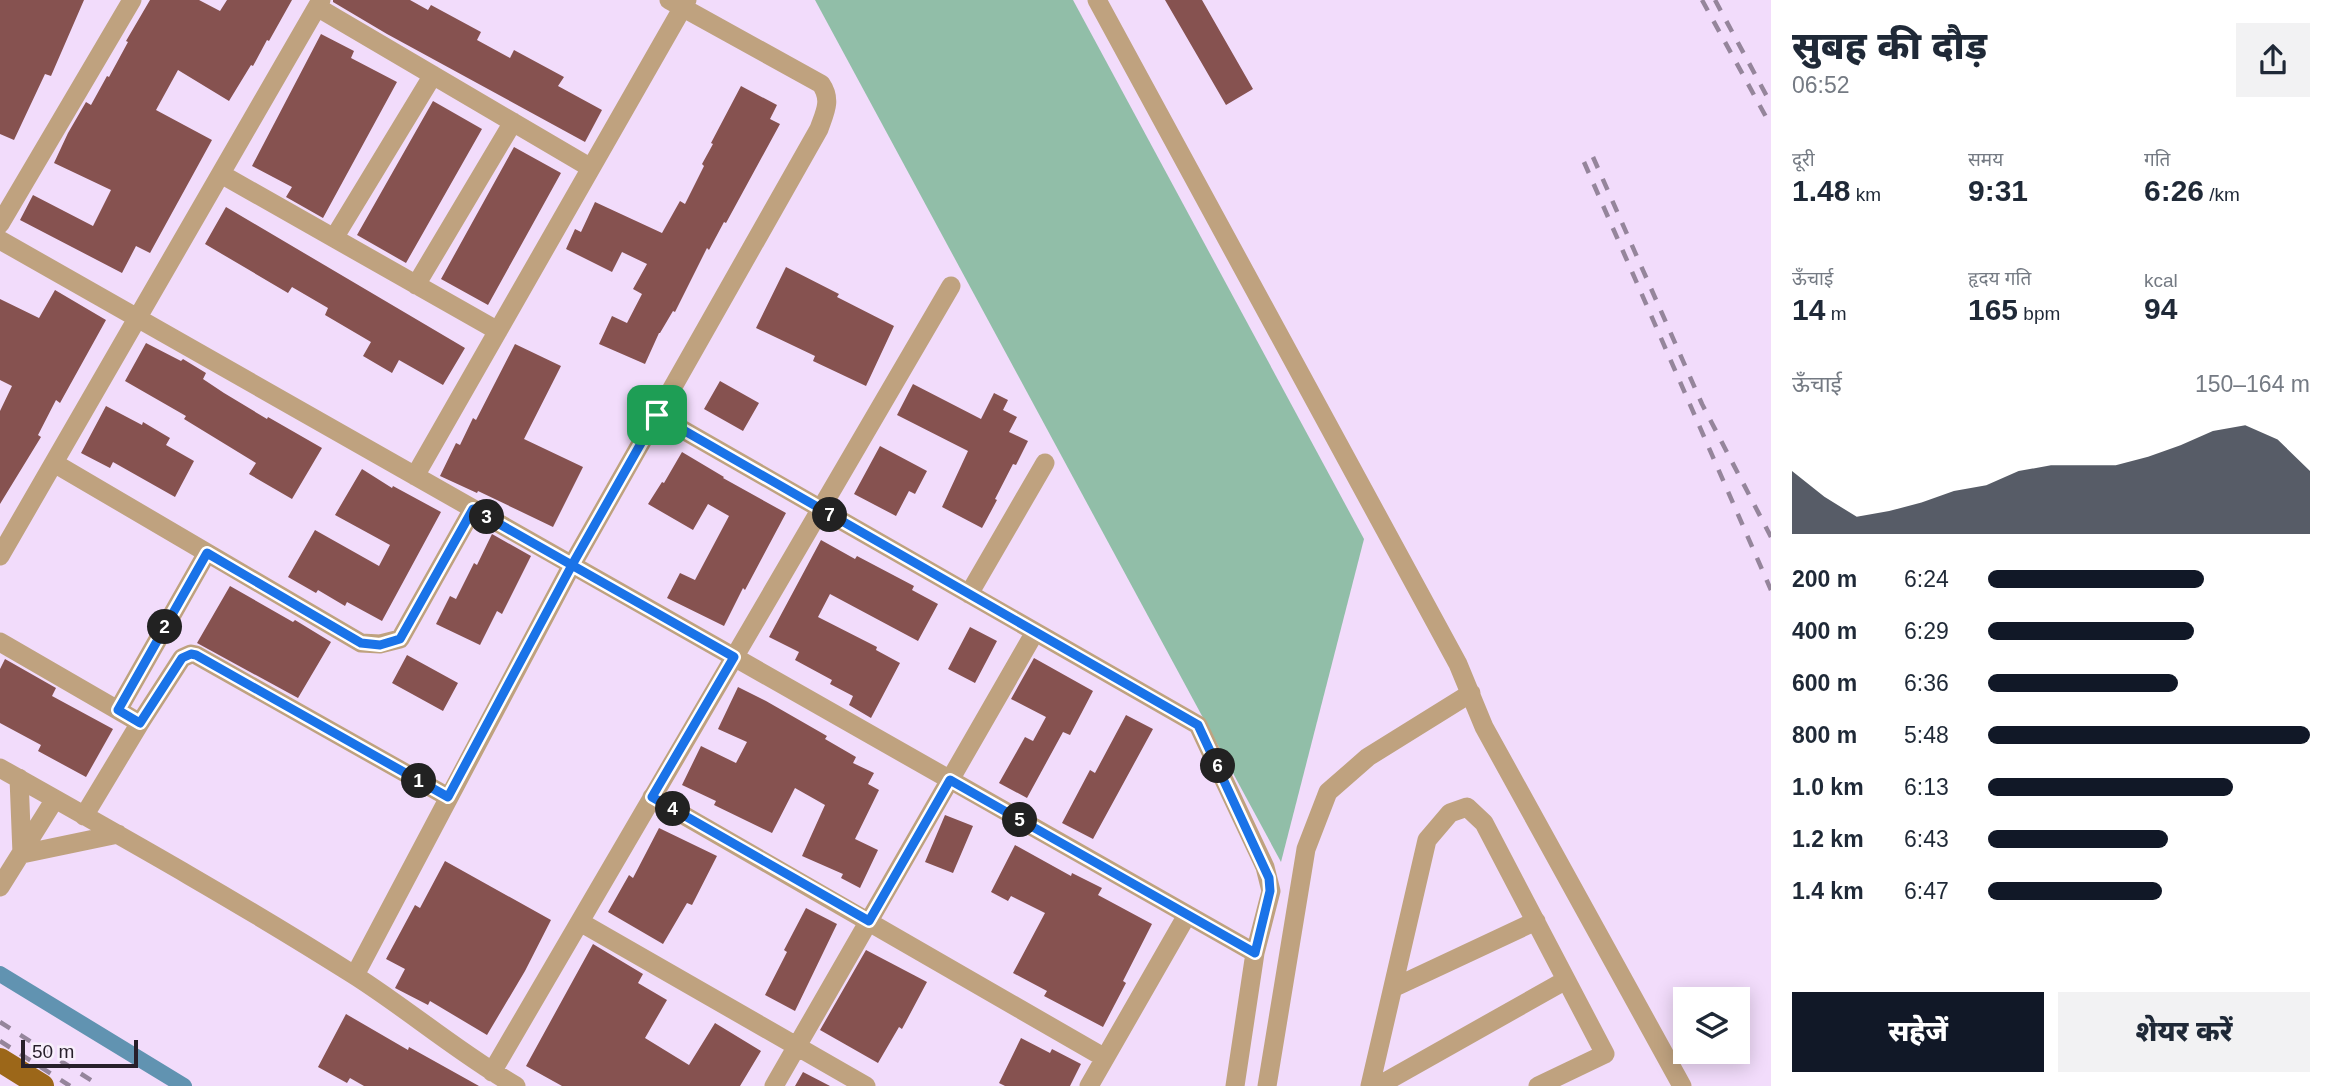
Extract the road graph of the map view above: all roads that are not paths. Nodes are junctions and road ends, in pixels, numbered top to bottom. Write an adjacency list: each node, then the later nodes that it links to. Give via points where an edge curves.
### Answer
1 (132, 0): 9 (street)
2 (1097, 0): 29 (street)
3 (680, 3): 7 (street); 16 (street, via 821,84 828,102 819,129)
4 (319, 4): 5 (street); 8 (street)
5 (433, 75): 6 (street); 10 (street)
6 (513, 122): 7 (street); 12 (street)
7 (591, 168): 15 (street)
8 (221, 174): 10 (street); 14 (street)
9 (0, 224)
10 (334, 238): 12 (street)
11 (0, 240): 14 (street)
12 (416, 285): 15 (street)
13 (951, 286): 21 (street)
14 (138, 318): 17 (street); 19 (street)
15 (498, 331): 19 (street)
16 (657, 415): 21 (street); 24 (street)
17 (54, 463): 22 (street); 23 (street)
18 (1045, 463): 25 (street)
19 (415, 476): 20 (street)
20 (473, 509): 22 (street, via 400,639 380,645 361,643); 24 (street)
21 (820, 509): 25 (street); 28 (street)
22 (207, 553): 30 (street)
23 (0, 556)
24 (572, 565): 28 (street); 35 (street)
25 (969, 594): 26 (street)
26 (1035, 632): 34 (street); 46 (street, via 1198,725 1269,878)
27 (0, 642): 30 (street)
28 (734, 657): 34 (street); 36 (street)
29 (1471, 693): 60 (street, via 1368,758 1328,792 1306,849); 64 (street, via 1484,727)
30 (118, 710): 31 (street)
31 (140, 723): 35 (street, via 182,658 196,655); 38 (street)
32 (0, 768): 33 (street)
33 (19, 778): 37 (street); 40 (street)
34 (950, 780): 42 (street); 43 (street)
35 (448, 797): 47 (street)
36 (652, 797): 43 (street); 45 (street)
37 (55, 799): 38 (street); 40 (street)
38 (84, 816): 39 (street)
39 (118, 834): 40 (street); 47 (street)
40 (22, 854): 41 (street)
41 (0, 887)
42 (1187, 915): 46 (street); 51 (street)
43 (869, 921): 50 (street); 51 (street)
44 (1536, 921): 48 (street); 49 (street); 49 (street, via 1484,823 1467,807 1450,813 1427,840)
45 (580, 922): 50 (street); 53 (street)
46 (1255, 953): 59 (street)
47 (355, 975): 53 (street)
48 (1566, 979): 62 (street); 63 (street, via 1605,1054)
49 (1393, 988): 61 (street)
50 (797, 1046): 56 (street); 57 (street)
51 (1105, 1058): 58 (street)
52 (0, 1060): 54 (main road)
53 (492, 1072): 55 (street)
54 (42, 1086)
55 (516, 1086)
56 (774, 1086)
57 (866, 1086)
58 (1089, 1086)
59 (1235, 1086)
60 (1267, 1086)
61 (1370, 1086)
62 (1378, 1086)
63 (1538, 1086)
64 (1682, 1086)

